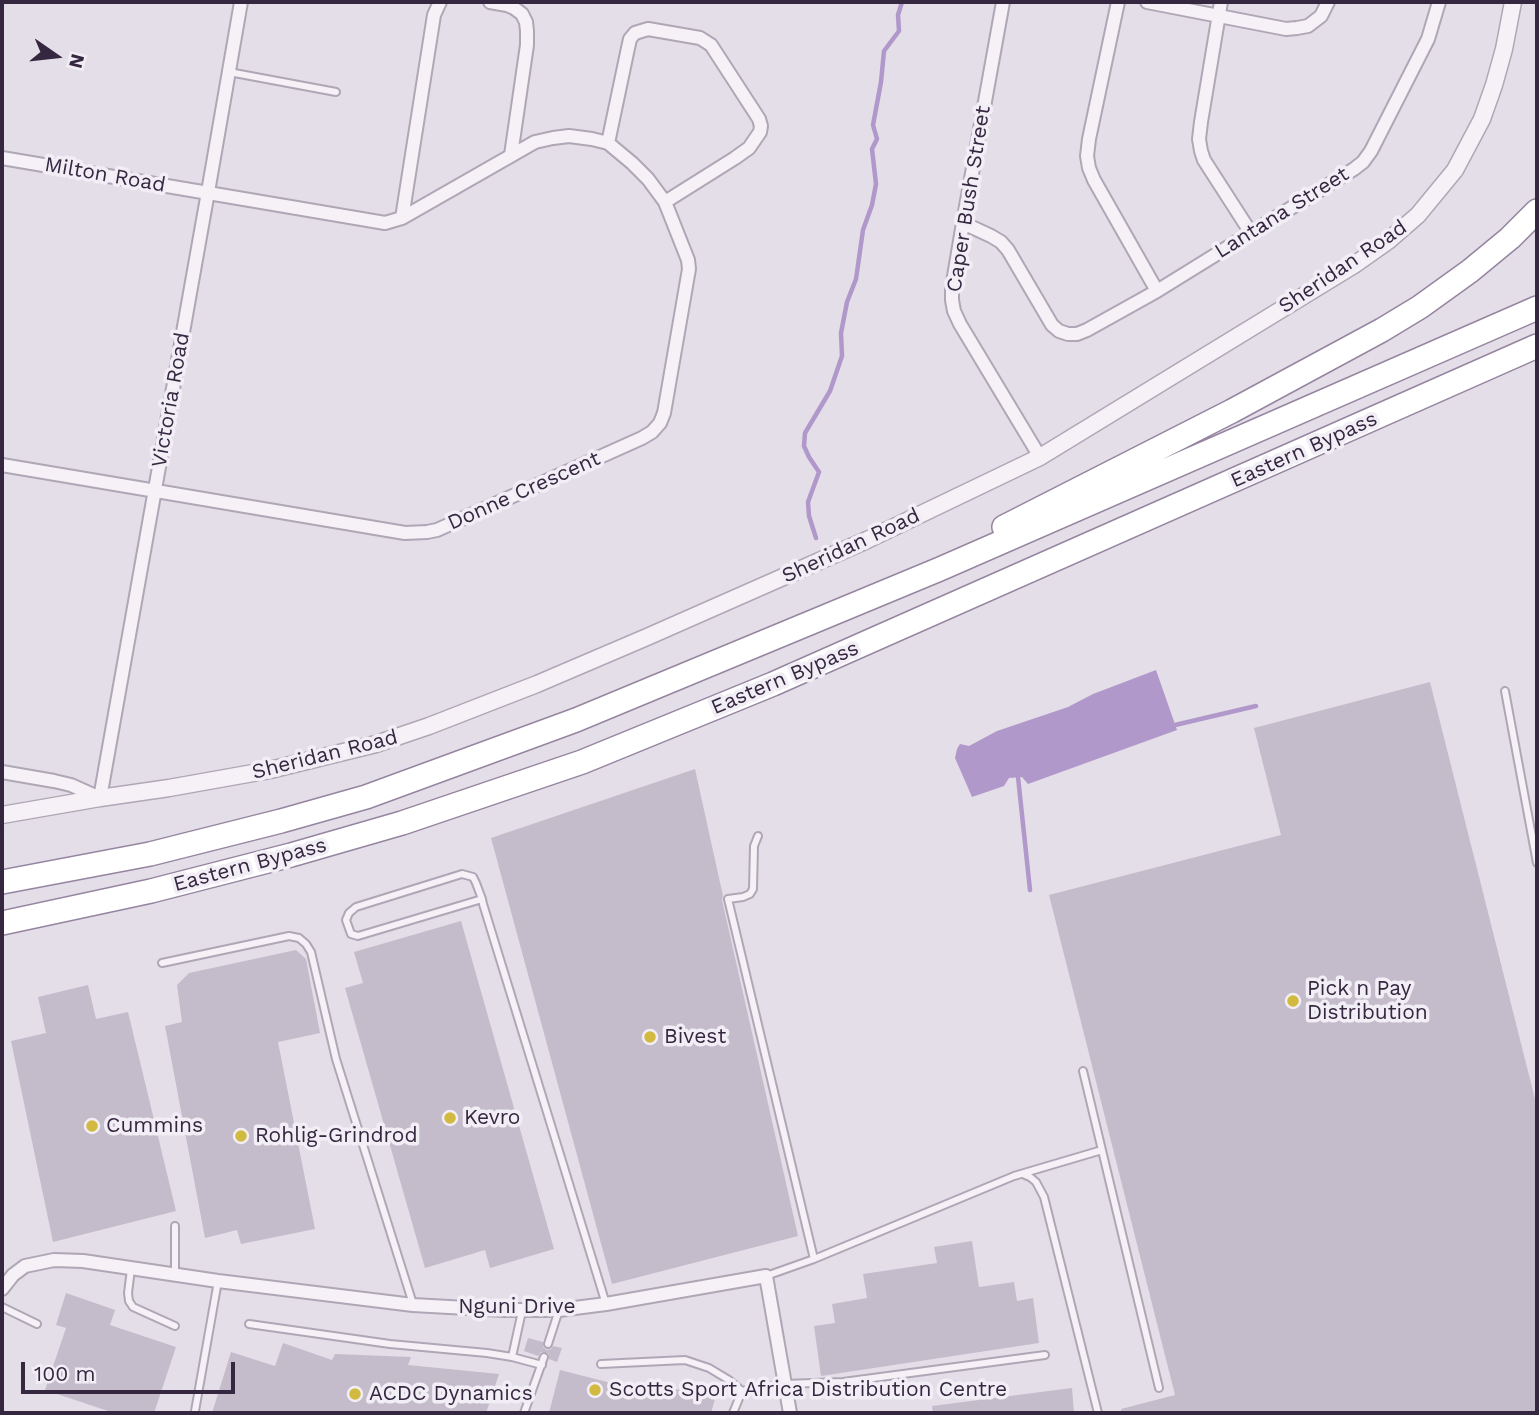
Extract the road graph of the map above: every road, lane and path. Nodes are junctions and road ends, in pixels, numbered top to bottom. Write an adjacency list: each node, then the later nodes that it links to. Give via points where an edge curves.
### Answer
1 (241, 2): 11 (street, Victoria Road)
2 (440, 2): 19 (street, via 434,15)
3 (490, 2): 14 (street, via 514,8 526,22 527,45)
4 (1003, 2): 20 (street, Caper Bush Street)
5 (1118, 2): 22 (street, via 1087,156 1094,180)
6 (1147, 2): 10 (street)
7 (1328, 2): 10 (street, via 1321,16 1297,29)
8 (1439, 2): 21 (street, Lantana Street, via 1428,39 1363,162)
9 (1513, 2): 25 (street, Sheridan Road, via 1498,73 1482,119 1455,170 1418,215 1353,265)
10 (1219, 8): 21 (street, via 1199,139 1204,160)
11 (229, 72): 12 (lane); 16 (street, Victoria Road)
12 (336, 92)
13 (608, 142): 14 (street, via 553,138); 17 (street, Donne Crescent, via 648,179); 17 (street, via 635,33 648,29 700,38 712,45 759,119 760,132 735,158)
14 (511, 155): 19 (street)
15 (2, 158): 16 (street, Milton Road)
16 (208, 192): 19 (street, via 378,222); 27 (street, Victoria Road)
17 (665, 202): 27 (street, Donne Crescent, via 690,269 664,414 642,438 427,532 405,533)
18 (1537, 211): 28 (highway, via 1470,271 1382,330 995,531)
19 (402, 218)
20 (963, 223): 22 (street, Lantana Street, via 1001,242 1059,331 1077,334 1087,330); 25 (street, Caper Bush Street, via 952,288 954,312)
21 (1251, 233): 22 (street, Lantana Street)
22 (1157, 291)
23 (1537, 308): 28 (highway, Eastern Bypass)
24 (1537, 346): 37 (highway, Eastern Bypass, via 773,684 582,762 292,855)
25 (1040, 457): 31 (street, Sheridan Road, via 684,621 429,726 270,770)
26 (2, 465): 27 (street, Donne Crescent)
27 (155, 491): 31 (street, Victoria Road)
28 (940, 569): 35 (highway, Eastern Bypass, via 576,720 366,797 150,853)
29 (1505, 691): 34 (lane)
30 (2, 772): 31 (street, via 62,783)
31 (100, 797): 32 (street, Sheridan Road)
32 (2, 815)
33 (758, 836): 43 (lane, via 753,889 743,897 728,899)
34 (1537, 863)
35 (2, 883)
36 (482, 899): 36 (lane, via 473,877 462,874 356,908 346,920 351,934 358,936); 49 (lane)
37 (2, 923)
38 (162, 963): 50 (lane, via 289,936 306,944 336,1059)
39 (1083, 1071): 40 (lane)
40 (1102, 1150): 41 (lane, Nguni Drive); 62 (lane)
41 (1023, 1175): 43 (lane, Nguni Drive); 68 (lane, via 1036,1182 1044,1197)
42 (175, 1226): 45 (lane)
43 (814, 1259): 46 (lane, Nguni Drive)
44 (132, 1267): 45 (street, Nguni Drive); 48 (street, Nguni Drive, via 38,1262 13,1275); 56 (lane, via 128,1293 133,1307)
45 (175, 1274): 47 (street, Nguni Drive)
46 (766, 1276): 49 (street, Nguni Drive); 61 (street)
47 (218, 1280): 50 (street, Nguni Drive); 64 (lane)
48 (2, 1289)
49 (606, 1304): 53 (street, Nguni Drive)
50 (413, 1306): 52 (street, Nguni Drive)
51 (2, 1307): 54 (lane)
52 (522, 1310): 53 (street, Nguni Drive); 59 (lane)
53 (559, 1310): 57 (lane)
54 (37, 1324)
55 (249, 1324): 59 (lane)
56 (175, 1326)
57 (548, 1344)
58 (1045, 1355): 61 (lane, via 843,1382)
59 (512, 1357): 65 (lane, via 543,1361)
60 (601, 1364): 63 (lane, via 685,1360 709,1368)
61 (783, 1384): 63 (lane); 67 (street)
62 (1159, 1388)
63 (741, 1391): 66 (lane)
64 (194, 1411)
65 (524, 1413)
66 (733, 1413)
67 (790, 1413)
68 (1098, 1413)

